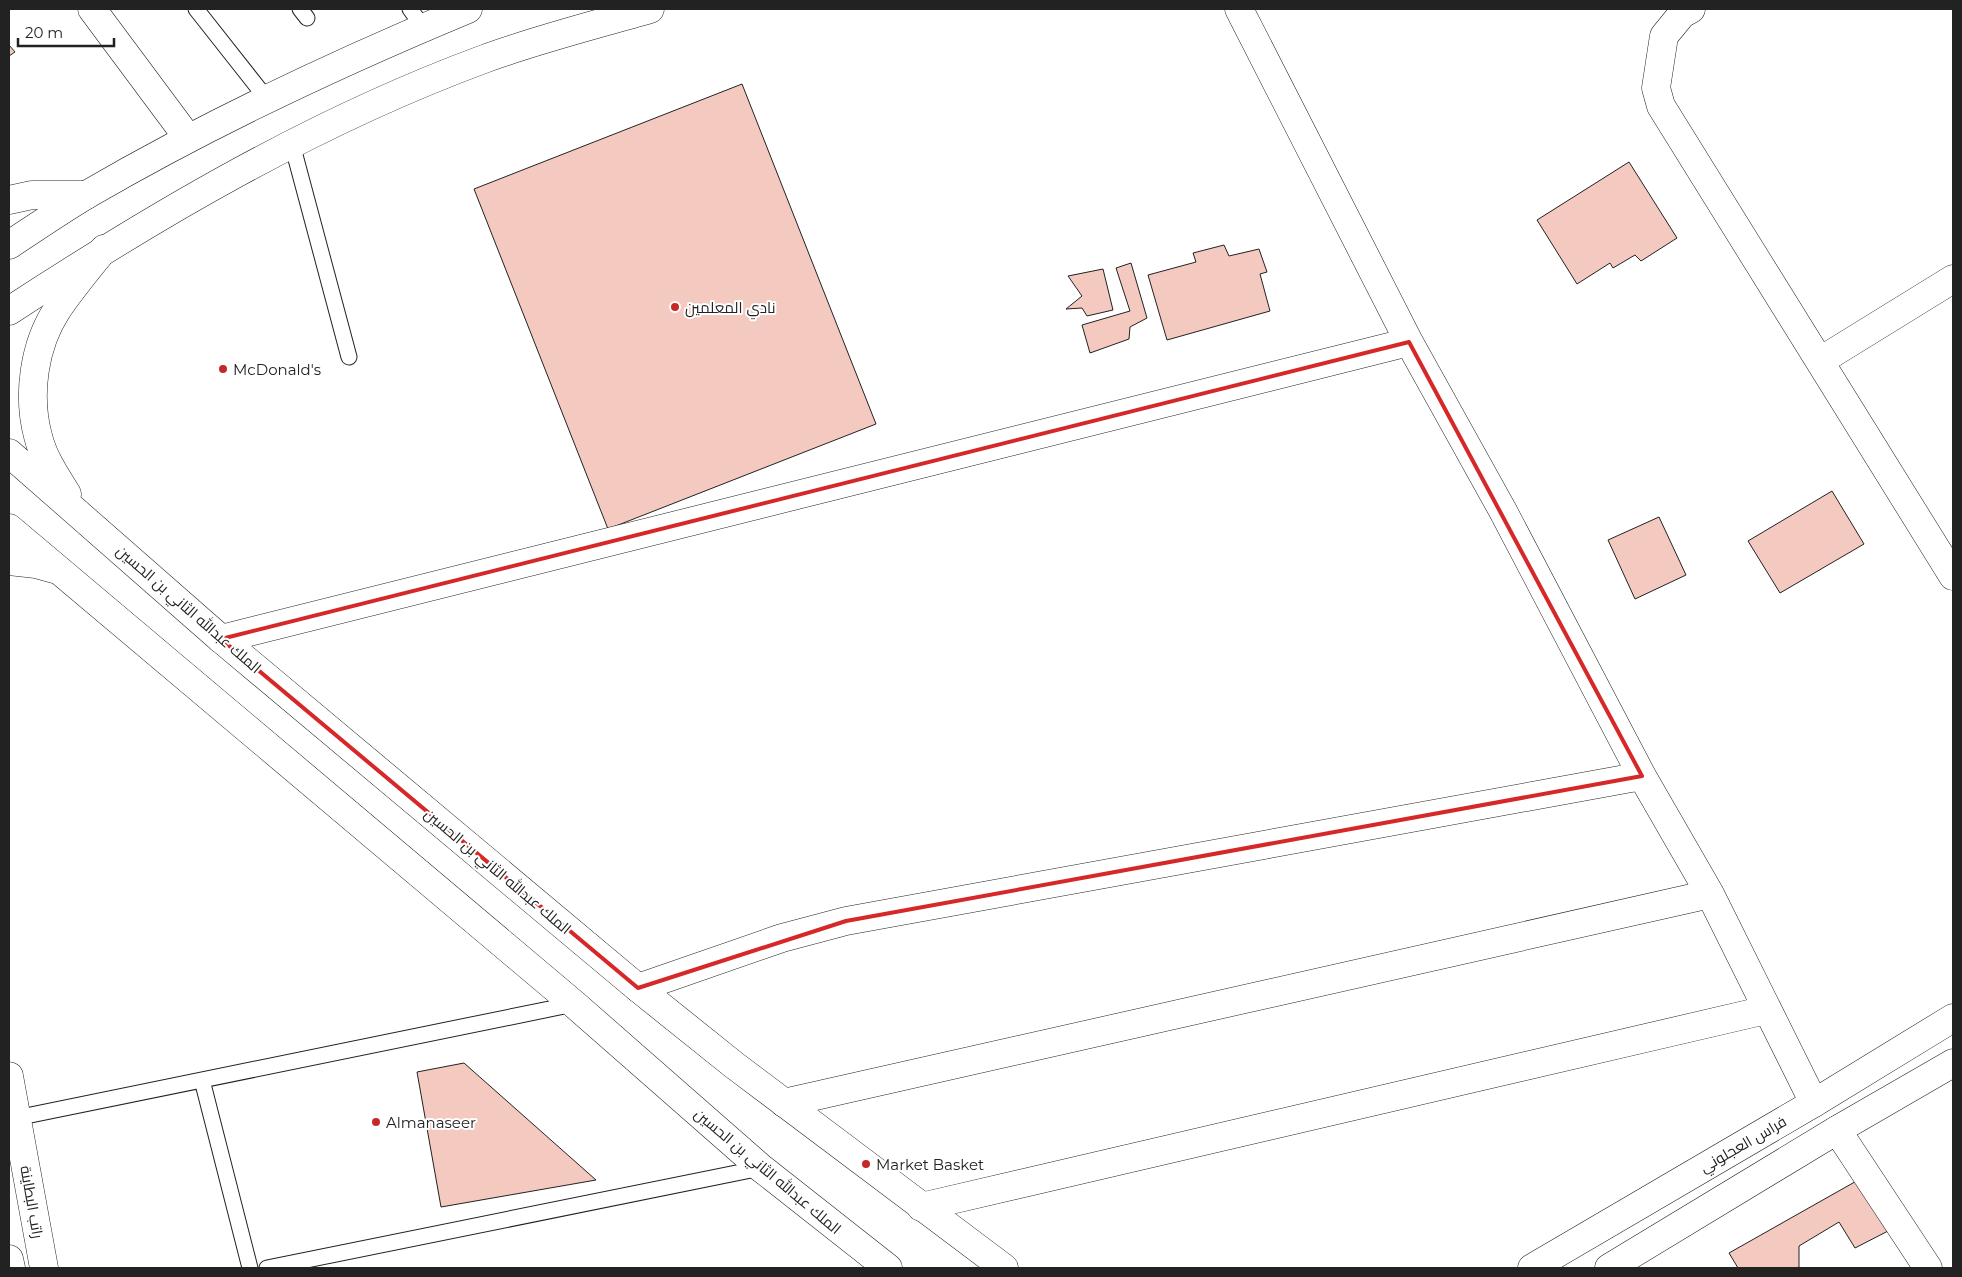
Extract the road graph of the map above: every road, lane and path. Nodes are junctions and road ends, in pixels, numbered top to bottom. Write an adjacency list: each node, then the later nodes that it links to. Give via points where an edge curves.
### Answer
1 (92, 9): 9 (street)
2 (196, 9): 8 (lane)
3 (468, 9): 7 (street)
4 (650, 9): 10 (street, via 485,58)
5 (1239, 9): 17 (street)
6 (1691, 9): 19 (street, via 1682,14 1664,36 1656,88 1661,106)
7 (417, 18): 8 (street)
8 (267, 99): 9 (street)
9 (188, 138): 11 (street)
10 (292, 144): 14 (street); 18 (lane)
11 (86, 195): 12 (street, via 32,195); 13 (street)
12 (9, 200)
13 (9, 245)
14 (104, 249): 16 (street); 21 (street, via 57,311 42,340 35,371 33,404 38,436 49,465)
15 (1953, 279): 19 (street)
16 (9, 311)
17 (1409, 342): 26 (street); 27 (street, via 1503,511)
18 (349, 357)
19 (1820, 362): 25 (street)
20 (9, 453): 21 (street, الملك عبدالله الثاني بن الحسين)
21 (78, 512): 26 (street, الملك عبدالله الثاني بن الحسين)
22 (9, 528): 24 (street, الملك عبدالله الثاني بن الحسين)
23 (9, 561): 24 (street)
24 (59, 571): 30 (street, الملك عبدالله الثاني بن الحسين)
25 (1953, 576)
26 (221, 639): 29 (street, الملك عبدالله الثاني بن الحسين)
27 (1642, 776): 28 (street); 29 (street, via 846,921 782,938)
28 (1710, 894): 31 (street); 36 (street)
29 (638, 988): 36 (street, الملك عبدالله الثاني بن الحسين)
30 (574, 1004): 35 (lane); 40 (street, الملك عبدالله الثاني بن الحسين)
31 (1766, 1010): 37 (street); 41 (street)
32 (1953, 1018): 37 (street, فراس العجلوني)
33 (1953, 1062): 39 (street)
34 (9, 1076): 38 (street, راتب البطاينة)
35 (202, 1080): 38 (lane); 45 (lane)
36 (784, 1103): 41 (street, الملك عبدالله الثاني بن الحسين)
37 (1814, 1103): 49 (street, فراس العجلوني)
38 (16, 1118): 44 (street, راتب البطاينة)
39 (1837, 1130): 50 (street); 51 (street)
40 (761, 1168): 46 (lane); 47 (street, الملك عبدالله الثاني بن الحسين)
41 (921, 1207): 48 (street, الملك عبدالله الثاني بن الحسين)
42 (9, 1259): 43 (street)
43 (11, 1268)
44 (44, 1268)
45 (250, 1268)
46 (267, 1268)
47 (888, 1268)
48 (1004, 1268)
49 (1532, 1268)
50 (1609, 1268)
51 (1928, 1268)

